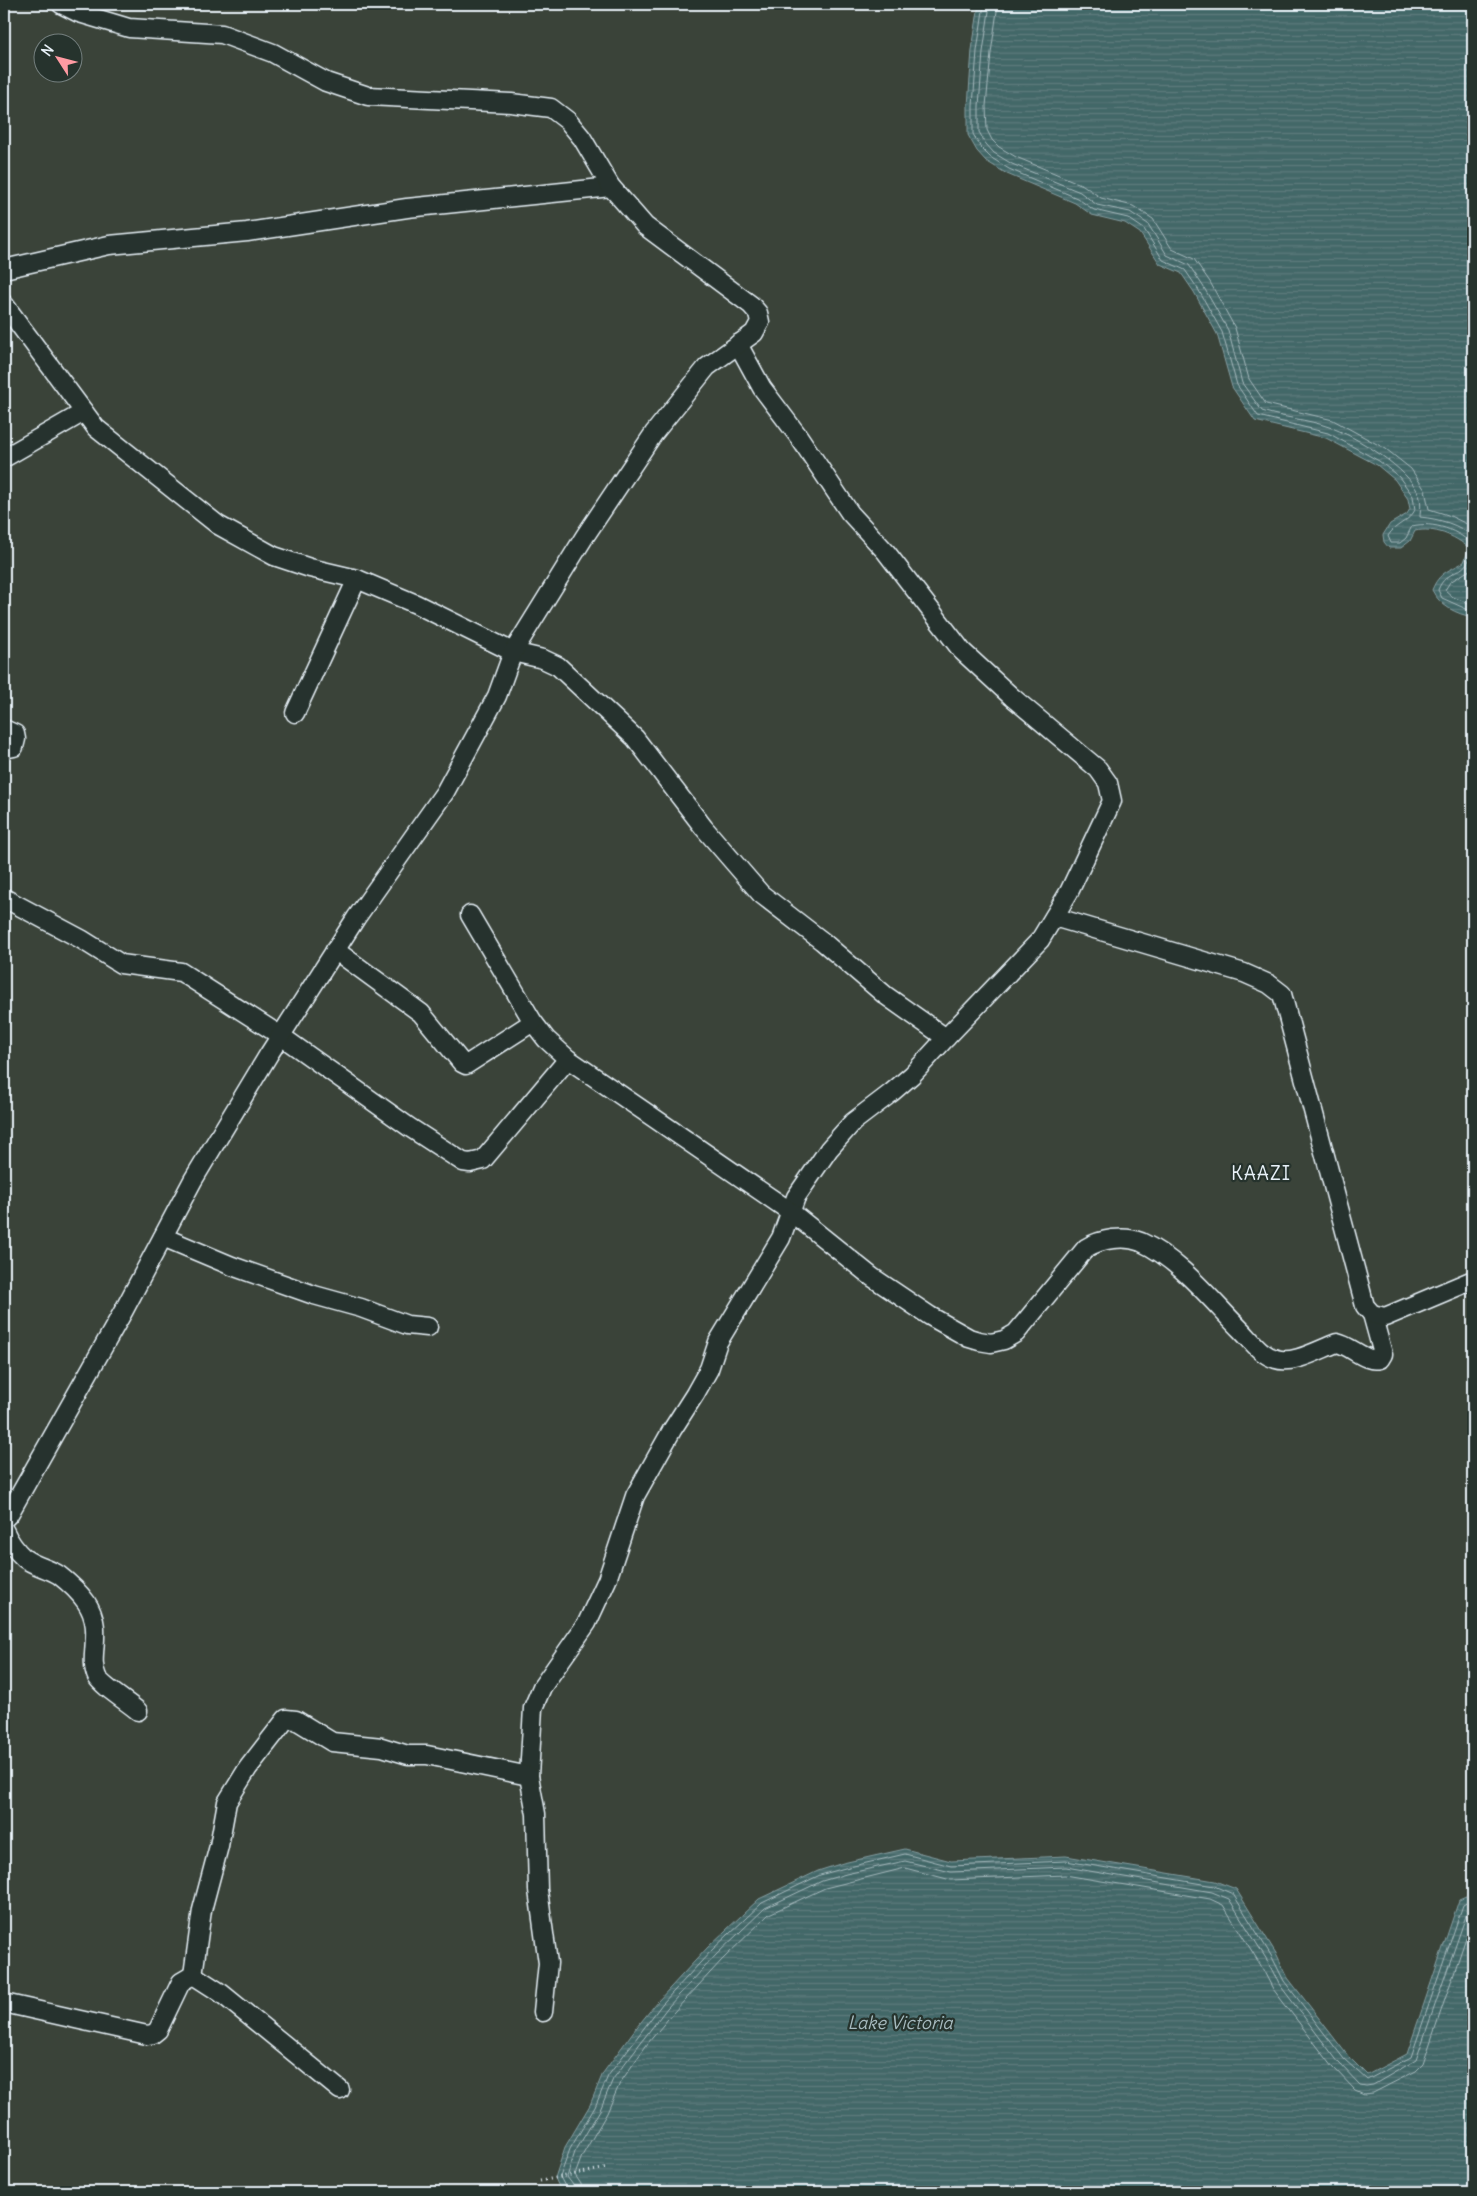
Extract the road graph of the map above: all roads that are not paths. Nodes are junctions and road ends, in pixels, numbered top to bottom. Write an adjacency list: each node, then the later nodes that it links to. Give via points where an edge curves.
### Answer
1 (61, 4): 2 (street, via 129,28 222,34 273,54 326,82 368,96 520,103 552,108 582,138)
2 (610, 187): 3 (street, via 407,208 247,232 109,245); 5 (street, via 645,226 758,313 760,322 754,332)
3 (4, 268)
4 (4, 304): 6 (street)
5 (738, 344): 9 (street, via 707,367 654,433); 15 (street, via 762,388 850,513 886,552 962,651 1098,769 1108,783 1112,801 1069,892)
6 (84, 412): 7 (street); 8 (street, via 96,428 124,452 218,526 274,556)
7 (4, 458)
8 (357, 579): 9 (street); 10 (street)
9 (513, 652): 16 (street, via 498,696 445,792); 19 (street, via 543,659 558,666 574,680 635,738 704,828 761,894 892,1000)
10 (294, 713)
11 (4, 729): 12 (street, via 16,738 14,747)
12 (4, 749)
13 (4, 898): 18 (street, via 121,964 180,972)
14 (470, 915): 17 (street)
15 (1054, 916): 19 (street, via 1040,940); 24 (street, via 1244,973 1282,994 1365,1306)
16 (335, 950): 17 (street, via 421,1013 466,1065); 18 (street)
17 (533, 1022): 20 (street)
18 (281, 1036): 20 (street, via 409,1127 470,1164 483,1160); 22 (street, via 193,1180)
19 (946, 1038): 21 (street, via 912,1075 853,1122 829,1148 796,1196)
20 (568, 1059): 21 (street)
21 (791, 1212): 24 (street, via 904,1299 969,1338 991,1343 1016,1334 1086,1248 1119,1239 1140,1242 1173,1262 1254,1345 1276,1360 1301,1358 1338,1344 1366,1358 1380,1359 1383,1354); 29 (street, via 772,1255 718,1342 709,1369 635,1496 607,1580 587,1623 542,1687 533,1708)
22 (164, 1237): 25 (street, via 232,1266 314,1295 407,1325); 26 (street, via 58,1429)
23 (1473, 1280): 24 (street, via 1385,1317)
24 (1372, 1314)
25 (428, 1327)
26 (4, 1519)
27 (4, 1530): 28 (street, via 12,1546 25,1559 58,1574 85,1600 94,1621 97,1677)
28 (138, 1711)
29 (529, 1776): 30 (street, via 408,1755 382,1747 332,1742 296,1720 286,1719 248,1768 227,1802 202,1910); 32 (street, via 536,1814 538,1890 548,1963)
30 (193, 1975): 31 (street, via 181,1982 158,2030 147,2035); 33 (street)
31 (4, 2003)
32 (543, 2012)
33 (340, 2090)

